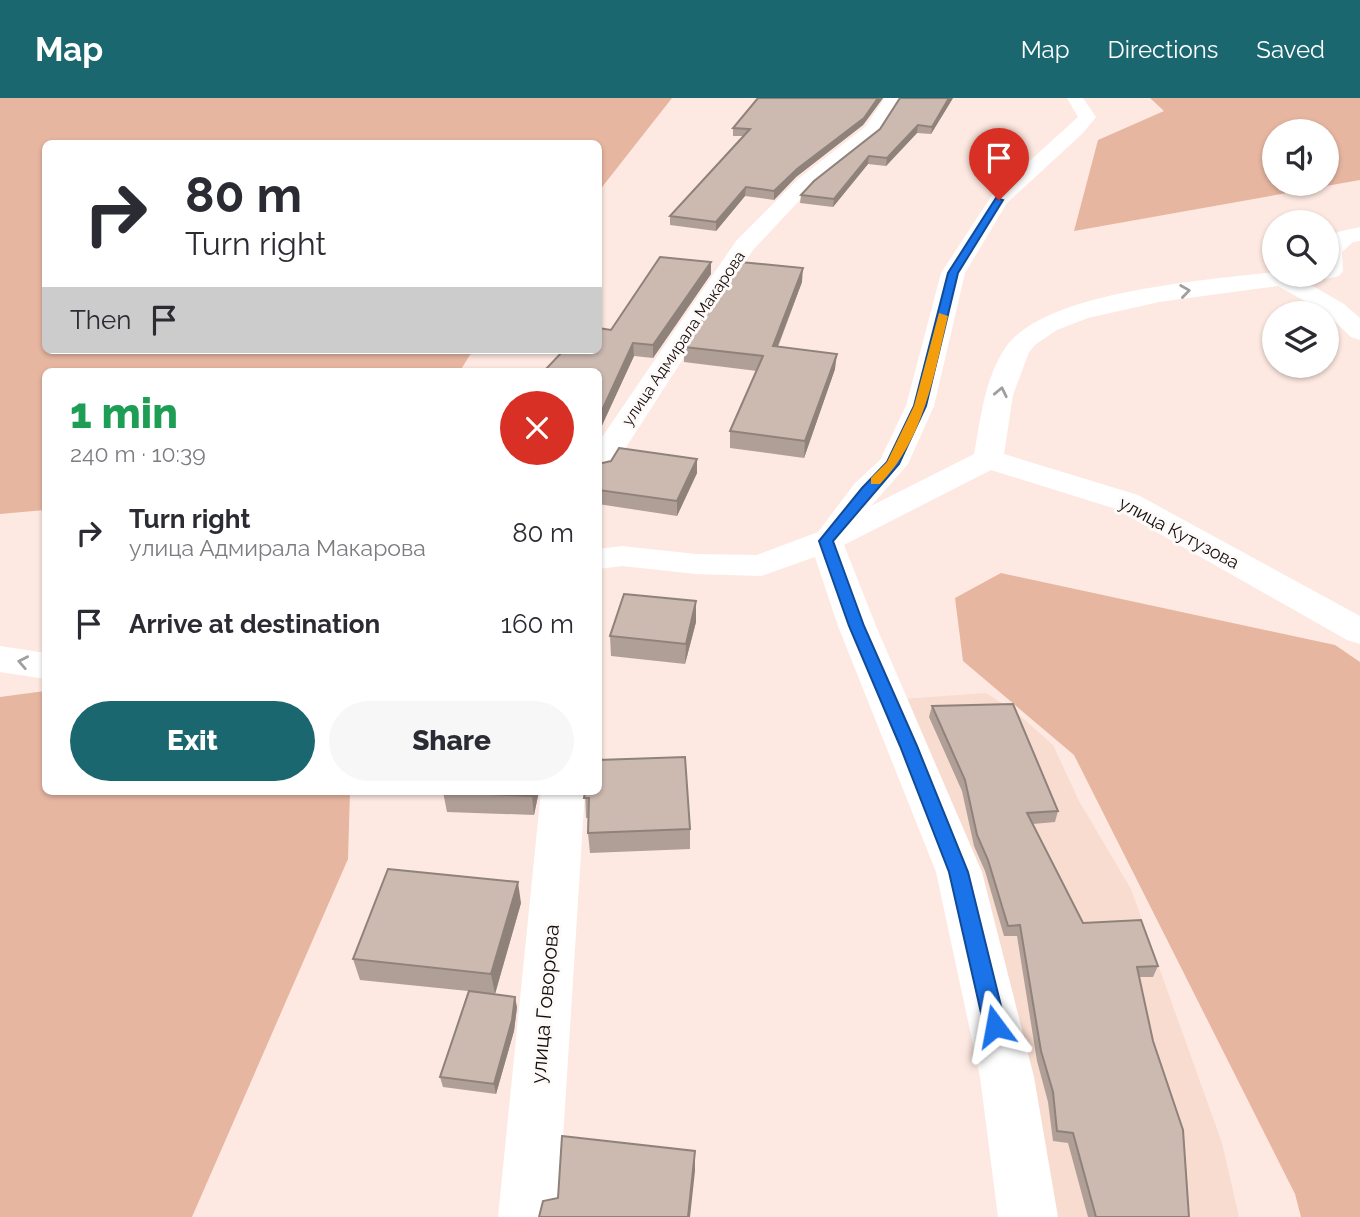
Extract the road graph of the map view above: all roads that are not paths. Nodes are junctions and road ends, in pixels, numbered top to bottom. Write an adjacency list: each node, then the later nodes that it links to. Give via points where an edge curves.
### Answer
1 (893, 98): 9 (street, улица Адмирала Макарова, via 871,131 805,183 744,246)
2 (1075, 98): 10 (street, via 1087,117 999,200 953,273 920,406 893,464)
3 (1360, 234): 4 (street)
4 (1339, 243)
5 (1262, 281): 8 (street, one-way to 5, via 1006,369 1027,338 1062,317 1153,296)
6 (1308, 287): 7 (street)
7 (1360, 332)
8 (988, 459): 10 (street); 12 (street, улица Кутузова, via 1127,502)
9 (602, 460)
10 (826, 541): 11 (street, via 761,566); 17 (street, via 856,626 959,872 1007,1077)
11 (602, 558)
12 (1360, 632)
13 (0, 659): 14 (street, one-way to 13)
14 (42, 665)
15 (563, 795): 16 (street, улица Говорова)
16 (528, 1217)
17 (1028, 1217)

